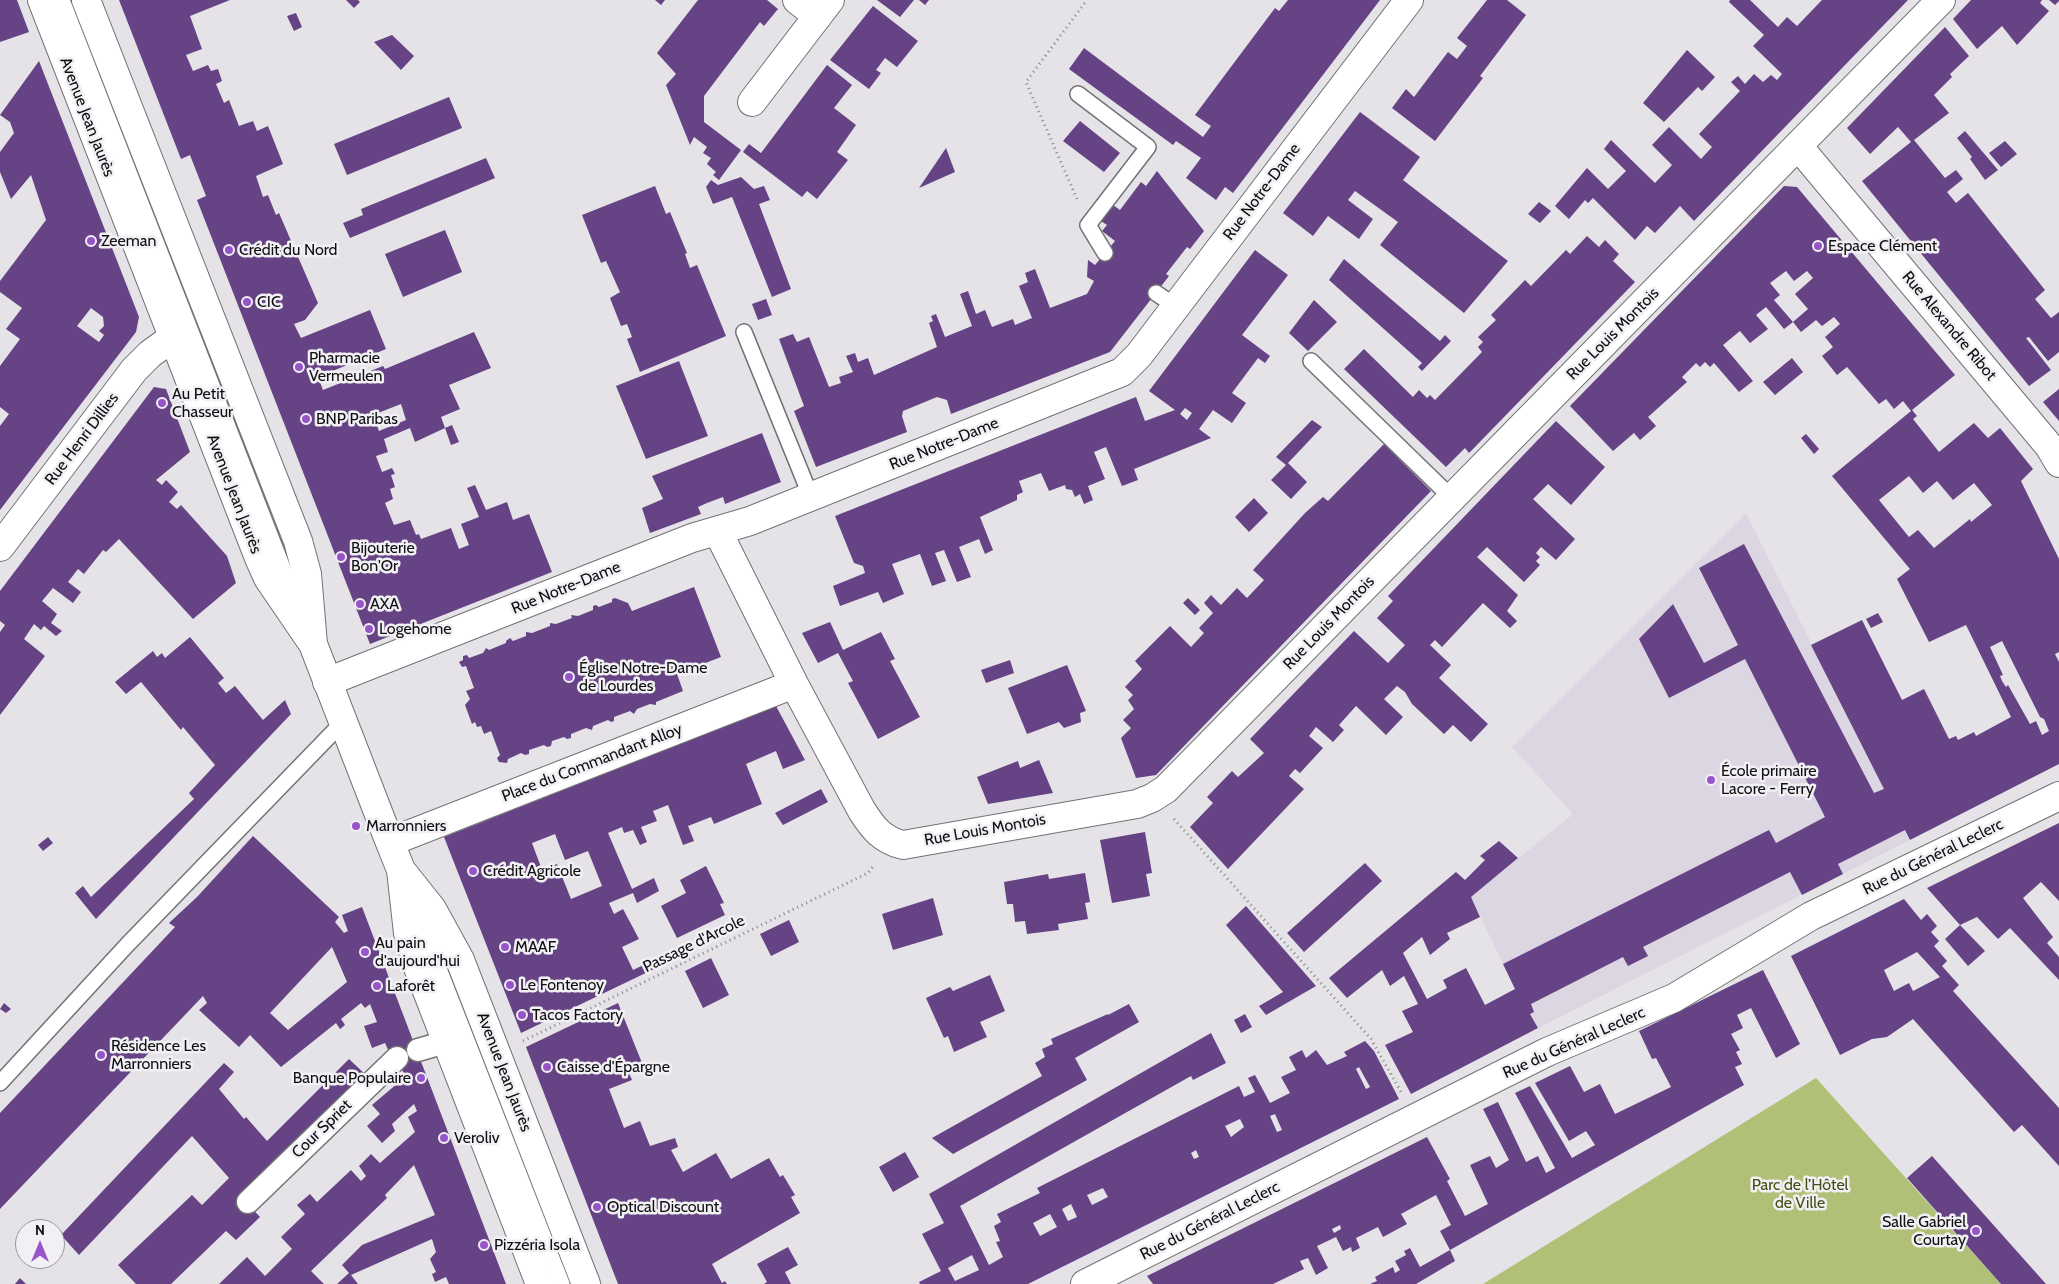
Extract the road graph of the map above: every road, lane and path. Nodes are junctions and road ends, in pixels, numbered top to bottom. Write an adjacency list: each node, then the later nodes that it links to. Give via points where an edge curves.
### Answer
1 (42, 0): 12 (street, Avenue Jean Jaurès)
2 (62, 0): 19 (lane)
3 (86, 0): 19 (street, Avenue Jean Jaurès, via 298,541 307,574)
4 (1409, 0): 15 (street, Rue Notre-Dame, via 1165,300 1139,355 1114,377)
5 (1941, 0): 9 (street, Rue Louis Montois)
6 (815, 5): 8 (street)
7 (1078, 94): 10 (lane, via 1148,147 1088,225)
8 (752, 102)
9 (1798, 146): 14 (street, Rue Alexandre Ribot, via 2049,446); 16 (street, Rue Louis Montois)
10 (1105, 253)
11 (744, 332): 15 (lane)
12 (172, 338): 18 (street, Rue Henri Dillies, via 134,370); 19 (street, Avenue Jean Jaurès, via 268,578)
13 (1311, 361): 16 (lane)
14 (2059, 463)
15 (810, 497): 17 (street, Rue Notre-Dame)
16 (1452, 498): 24 (street, Rue Louis Montois, via 1166,789)
17 (718, 532): 20 (street, Rue Notre-Dame, via 692,538); 21 (street)
18 (0, 547)
19 (313, 644): 20 (street, Avenue Jean Jaurès)
20 (327, 682): 22 (street, Avenue Jean Jaurès)
21 (794, 684): 25 (street, Place du Commandant Alloy); 26 (street, via 866,817 874,830)
22 (343, 722): 25 (street, Avenue Jean Jaurès); 32 (lane, via 127,945)
23 (2059, 796): 33 (street, Rue du Général Leclerc, via 1811,916 1697,986 1546,1052)
24 (1152, 798): 26 (street, Rue Louis Montois, via 1137,804 902,845); 33 (path, via 1184,829 1371,1039)
25 (390, 842): 27 (street, Avenue Jean Jaurès)
26 (890, 842): 30 (path, Passage d'Arcole, via 868,873)
27 (401, 870): 28 (street, Avenue Jean Jaurès, via 411,949); 30 (street, Avenue Jean Jaurès, via 449,936); 35 (lane)
28 (446, 1042): 29 (street); 36 (street, Avenue Jean Jaurès)
29 (418, 1050)
30 (497, 1054): 35 (street, Avenue Jean Jaurès)
31 (397, 1058): 34 (street, Cour Spriet)
32 (0, 1082)
33 (1415, 1118): 37 (street, Rue du Général Leclerc)
34 (248, 1202)
35 (577, 1283)
36 (540, 1284)
37 (1085, 1284)

